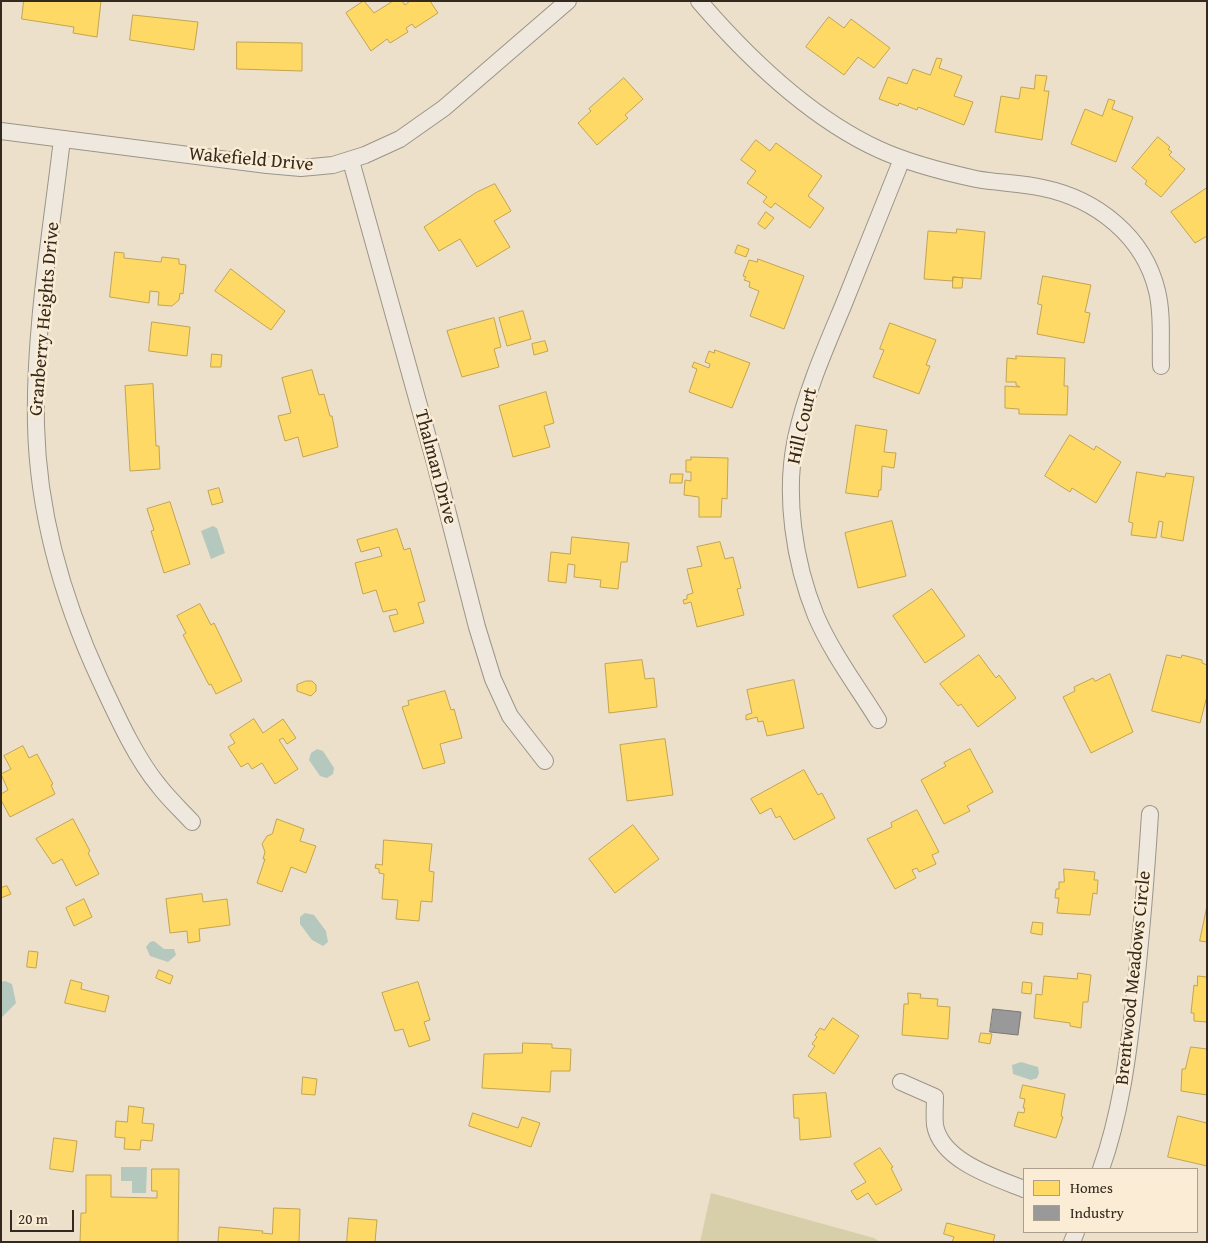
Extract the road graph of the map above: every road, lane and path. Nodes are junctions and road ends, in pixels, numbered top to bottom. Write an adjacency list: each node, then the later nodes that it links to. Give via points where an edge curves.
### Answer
1 (568, 1): 6 (street, Wakefield Drive, via 430,121 400,139)
2 (699, 1): 5 (street, via 750,56 790,92 859,138)
3 (1, 130): 4 (street, Wakefield Drive)
4 (62, 139): 6 (street, Wakefield Drive, via 284,167 317,168); 11 (street, Granberry Heights Drive, via 42,310 36,396 40,477 50,536 68,605 110,700 149,772)
5 (902, 159): 7 (street, via 971,178 1058,192 1110,218 1140,253 1154,281 1160,314); 8 (street, Hill Court, via 811,386 796,439 792,488 796,540 807,590 817,617)
6 (351, 161): 9 (street, Thalman Drive, via 493,679 510,716)
7 (1161, 366)
8 (878, 720)
9 (545, 761)
10 (1150, 814): 13 (street, Brentwood Meadows Circle, via 1142,932 1130,1035 1121,1094)
11 (192, 822)
12 (901, 1082): 14 (street, via 935,1097 935,1125 951,1151 980,1171)
13 (1100, 1168)
14 (1023, 1189)

